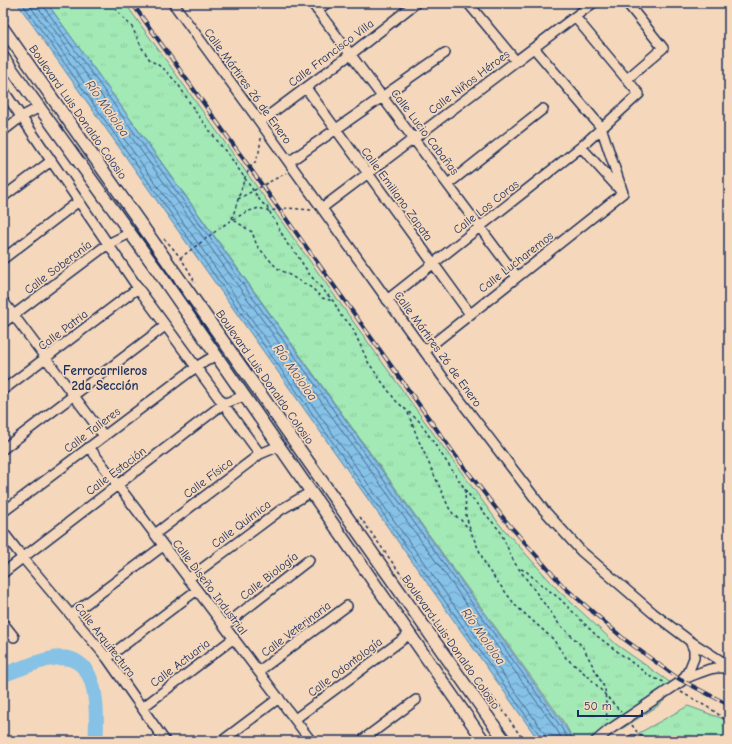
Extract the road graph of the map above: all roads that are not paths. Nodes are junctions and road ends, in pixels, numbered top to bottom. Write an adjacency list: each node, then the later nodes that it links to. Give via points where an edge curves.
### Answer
1 (173, 3): 22 (street, Calle Mártires 26 de Enero)
2 (327, 3): 7 (street)
3 (416, 3): 12 (street, Calle Francisco Villa)
4 (468, 3): 14 (street)
5 (593, 3): 8 (street, Calle Niños Héroes)
6 (627, 3): 15 (street, via 663,48)
7 (315, 6): 12 (street, Calle Lucio Cabañas)
8 (575, 16): 10 (street, Calle Niños Héroes); 15 (street)
9 (3, 28): 42 (main road, Boulevard Luis Donaldo Colosio)
10 (534, 48): 14 (street, Calle Niños Héroes); 23 (street)
11 (445, 53): 18 (street)
12 (351, 54): 16 (street, Calle Francisco Villa); 18 (street, Calle Lucio Cabañas)
13 (3, 57): 19 (main road)
14 (516, 61): 26 (street, Calle Niños Héroes)
15 (627, 79): 23 (street, via 638,94)
16 (306, 88): 22 (street, Calle Francisco Villa); 24 (street, Calle Emiliano Zapata)
17 (3, 90): 21 (street)
18 (383, 96): 24 (street); 26 (street, Calle Lucio Cabañas)
19 (40, 107): 21 (street); 37 (main road)
20 (543, 108): 31 (street)
21 (21, 117): 25 (street); 28 (street)
22 (260, 122): 29 (street, Calle Mártires 26 de Enero)
23 (601, 127): 27 (street); 32 (street)
24 (336, 129): 29 (street); 30 (street, Calle Emiliano Zapata)
25 (3, 130)
26 (414, 138): 30 (street, Calle Niños Héroes); 31 (street, Calle Lucio Cabañas)
27 (581, 147): 32 (street); 36 (street, Calle Los Coras)
28 (51, 161): 33 (street); 34 (street)
29 (289, 162): 35 (street, Calle Mártires 26 de Enero)
30 (368, 173): 35 (street, Calle Niños Héroes); 40 (street, Calle Emiliano Zapata)
31 (448, 184): 36 (street, Calle Lucio Cabañas)
32 (623, 193): 41 (street, Calle Lucharemos)
33 (3, 197)
34 (79, 201): 38 (street); 39 (street)
35 (322, 208): 45 (street, Calle Mártires 26 de Enero)
36 (480, 227): 40 (street, Calle Los Coras); 41 (street, Calle Lucio Cabañas)
37 (130, 233): 38 (street, Calle Soberanía); 44 (main road)
38 (108, 244): 43 (street); 48 (street, Calle Soberanía)
39 (3, 258)
40 (433, 264): 45 (street, Calle Los Coras); 47 (street, Calle Emiliano Zapata)
41 (517, 276): 47 (street, Calle Lucharemos)
42 (184, 284): 44 (main road); 96 (main road, Boulevard Luis Donaldo Colosio)
43 (138, 288): 50 (street); 53 (street, Calle Patria)
44 (172, 292): 52 (main road)
45 (387, 300): 51 (street, Calle Mártires 26 de Enero)
46 (3, 301): 48 (street)
47 (470, 314): 51 (street, Calle Lucharemos)
48 (14, 315): 49 (street, Calle Soberanía); 53 (street)
49 (3, 323)
50 (165, 326): 54 (street); 56 (street)
51 (424, 351): 82 (street, Calle Mártires 26 de Enero, via 544,510 581,551)
52 (216, 355): 54 (street, Calle Talleres); 57 (main road)
53 (46, 358): 55 (street, Calle Patria); 56 (street)
54 (196, 367): 58 (street); 59 (street, Calle Talleres)
55 (3, 390)
56 (74, 395): 59 (street); 62 (street)
57 (244, 396): 58 (street, Calle Estación); 60 (main road)
58 (224, 404): 63 (street); 64 (street, Calle Estación)
59 (104, 436): 61 (street, Calle Talleres)
60 (279, 446): 63 (street, Calle Física); 65 (main road)
61 (89, 447): 64 (street, Calle Diseño Industrial); 66 (street, Calle Talleres)
62 (3, 449)
63 (260, 454): 68 (street, Calle Física)
64 (118, 485): 68 (street, Calle Diseño Industrial); 70 (street, Calle Estación)
65 (311, 492): 73 (street, Calle Química, via 282,510); 79 (main road)
66 (3, 512)
67 (3, 532): 70 (street, Calle Arquitectura)
68 (155, 534): 69 (street, Calle Diseño Industrial)
69 (163, 546): 73 (street, Calle Diseño Industrial); 76 (street)
70 (23, 558): 72 (street, Calle Estación); 76 (street, Calle Arquitectura)
71 (309, 560): 78 (street, Calle Biología)
72 (3, 573)
73 (188, 579): 74 (street, Calle Diseño Industrial)
74 (197, 590): 78 (street, Calle Diseño Industrial); 83 (street)
75 (347, 606): 85 (street, Calle Veterinaria)
76 (70, 615): 83 (street, Calle Arquitectura)
77 (3, 624): 80 (street)
78 (224, 626): 81 (street, Calle Diseño Industrial)
79 (410, 634): 90 (street, Calle Odontología); 95 (main road)
80 (14, 637)
81 (234, 638): 85 (street, Calle Diseño Industrial); 89 (street, Calle Actuaria)
82 (690, 641): 84 (street, Calle Mártires 26 de Enero); 86 (street, via 694,658)
83 (107, 658): 89 (street, Calle Arquitectura)
84 (729, 667): 86 (street, via 710,668)
85 (259, 671): 87 (street, Calle Diseño Industrial)
86 (683, 679): 97 (street)
87 (279, 698): 90 (street, Calle Diseño Industrial); 92 (street)
88 (416, 700): 94 (street)
89 (142, 708): 91 (street, Calle Arquitectura)
90 (295, 719): 93 (street, Calle Diseño Industrial)
91 (165, 741)
92 (222, 741)
93 (311, 741)
94 (360, 741)
95 (484, 741)
96 (505, 741)
97 (596, 741)

